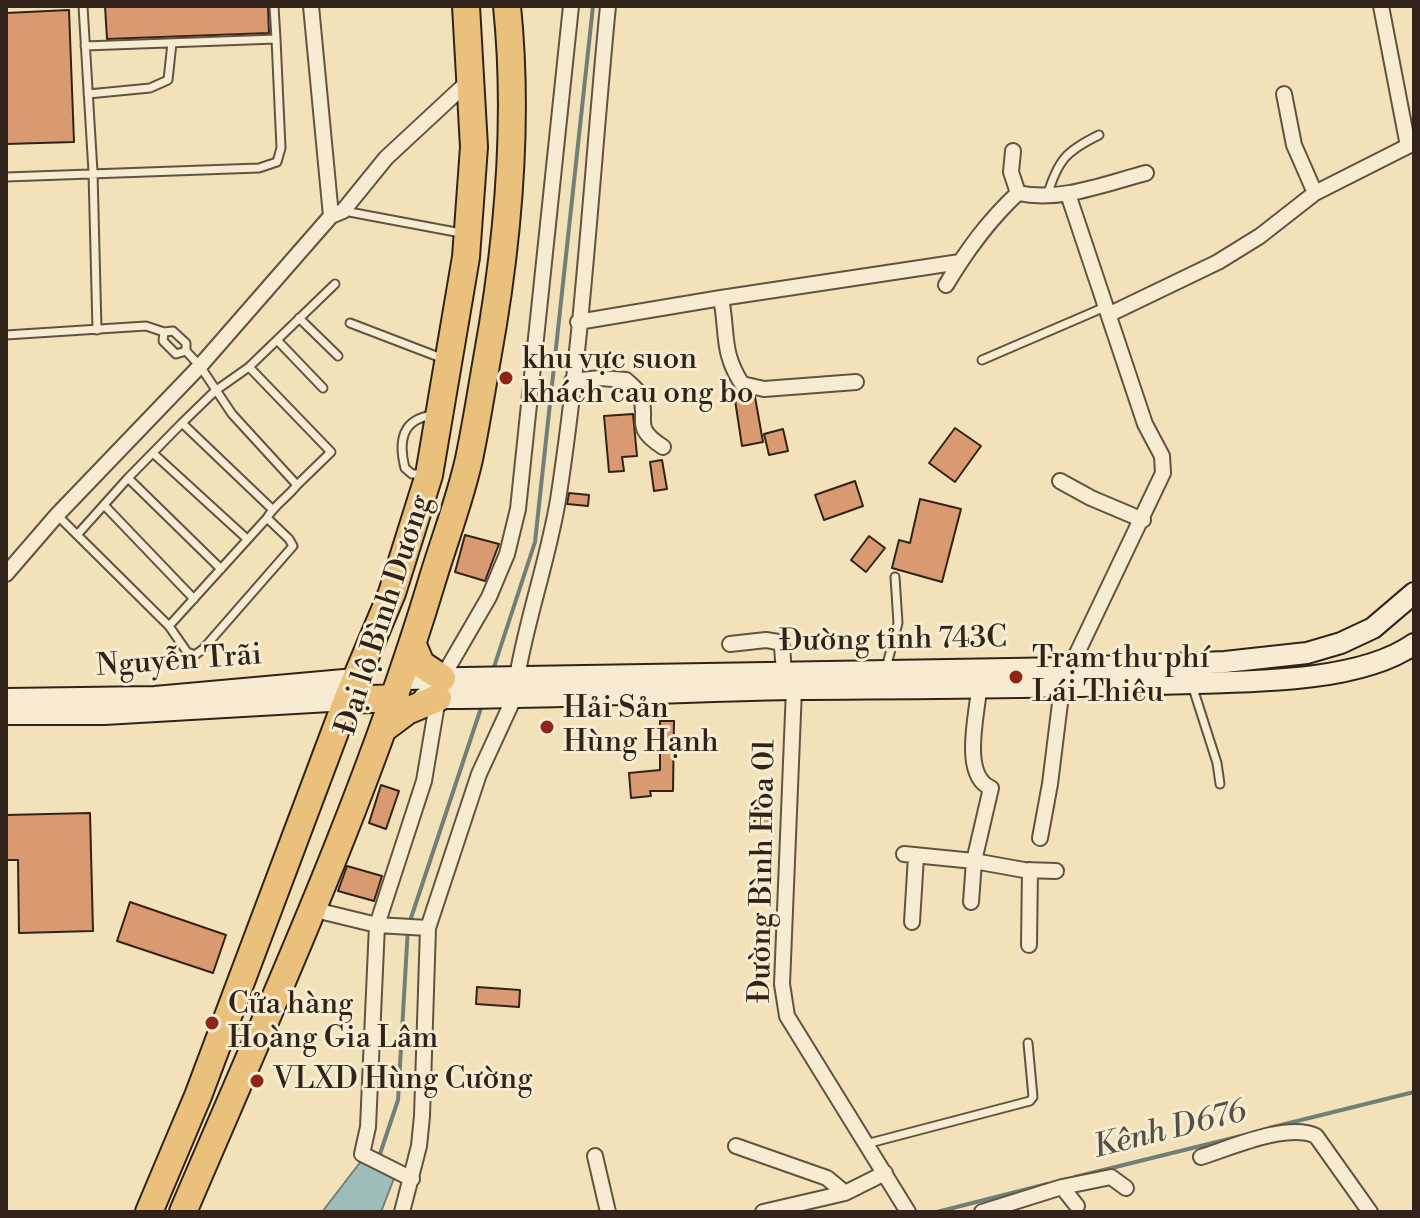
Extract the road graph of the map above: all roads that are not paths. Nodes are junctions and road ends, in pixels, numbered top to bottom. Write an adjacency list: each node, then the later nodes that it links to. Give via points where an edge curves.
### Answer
1 (83, 6): 11 (lane)
2 (274, 6): 9 (lane)
3 (311, 6): 25 (street)
4 (466, 6): 12 (highway, Đại lộ Bình Dương)
5 (507, 6): 70 (highway, Đại lộ Bình Dương, via 511,144 501,285 468,461)
6 (571, 6): 77 (street, via 518,509 489,597)
7 (608, 6): 33 (street)
8 (1381, 6): 16 (street)
9 (276, 39): 10 (lane); 18 (lane, via 281,148 277,162 259,168)
10 (172, 43): 11 (lane); 13 (lane, via 168,80 150,88)
11 (85, 46): 13 (lane)
12 (471, 79): 25 (street, via 386,158); 26 (highway, Đại lộ Bình Dương, via 474,147)
13 (88, 94): 18 (lane)
14 (1284, 94): 22 (street, via 1294,145)
15 (1099, 135): 24 (lane, via 1061,160)
16 (1411, 145): 22 (street)
17 (1013, 151): 21 (street, via 1011,172)
18 (93, 172): 20 (lane); 35 (lane)
19 (1146, 173): 23 (street)
20 (6, 177)
21 (1018, 193): 24 (street); 27 (street, via 995,214)
22 (1315, 193): 31 (street, via 1218,262)
23 (1068, 194): 24 (street); 31 (street)
24 (1047, 196)
25 (337, 214): 26 (lane); 43 (street)
26 (467, 234): 42 (highway, Đại lộ Bình Dương)
27 (960, 262): 29 (street); 30 (street)
28 (335, 284): 32 (lane)
29 (946, 285)
30 (721, 298): 33 (street); 46 (street, via 725,351 742,384 764,389)
31 (1109, 310): 41 (lane); 59 (street, via 1145,424 1162,456 1163,473)
32 (299, 318): 38 (lane); 40 (lane)
33 (578, 322): 45 (street)
34 (350, 323): 42 (lane)
35 (97, 330): 36 (lane, via 146,326); 37 (lane)
36 (164, 332): 39 (lane, via 173,331 186,343); 39 (lane, via 163,341 176,354)
37 (6, 335)
38 (277, 340): 44 (lane); 47 (lane)
39 (186, 351): 43 (lane)
40 (338, 356)
41 (982, 360)
42 (450, 361): 79 (highway, Đại lộ Bình Dương, via 429,475 392,593)
43 (200, 366): 48 (lane); 57 (street)
44 (249, 367): 48 (lane); 54 (lane, via 331,452)
45 (572, 381): 50 (street, via 626,380 640,394 649,438); 78 (street, via 558,502)
46 (856, 382)
47 (323, 388)
48 (215, 391): 49 (lane); 54 (lane)
49 (182, 423): 51 (lane); 56 (lane)
50 (663, 447)
51 (154, 454): 52 (lane); 61 (lane)
52 (128, 478): 55 (lane); 62 (lane)
53 (1060, 481): 59 (street)
54 (297, 485): 56 (lane)
55 (104, 505): 60 (lane); 66 (lane)
56 (272, 509): 58 (lane)
57 (57, 515): 60 (lane); 63 (street)
58 (267, 518): 61 (lane); 68 (lane, via 293,546 203,649 195,655 187,652)
59 (1143, 520): 74 (street)
60 (77, 535): 68 (lane)
61 (246, 538): 62 (lane)
62 (221, 569): 66 (lane)
63 (6, 574)
64 (895, 577): 72 (lane, via 898,623)
65 (1414, 593): 67 (main road, Đường tỉnh 743C)
66 (194, 599): 68 (lane)
67 (1381, 621): 71 (main road); 74 (main road, Đường tỉnh 743C, via 1341,643 1307,653)
68 (169, 626)
69 (730, 644): 73 (street, via 778,642)
70 (413, 645): 76 (highway, Đại lộ Bình Dương); 77 (highway)
71 (1412, 648): 75 (main road, Đường tỉnh 743C, via 1331,673)
72 (885, 670): 73 (main road, Đường tỉnh 743C); 74 (main road, Đường tỉnh 743C)
73 (791, 678): 78 (main road, Đường tỉnh 743C); 80 (main road, Đường tỉnh 743C); 96 (street, Đường Bình Hòa 01, via 782,984 787,1016)
74 (1066, 678): 75 (main road, Đường tỉnh 743C); 80 (main road, Đường tỉnh 743C); 85 (street)
75 (1192, 683): 84 (lane)
76 (399, 688): 77 (main road, Đường tỉnh 743C); 79 (highway); 83 (highway, Đại lộ Bình Dương)
77 (440, 688): 78 (main road, Đường tỉnh 743C); 83 (highway); 92 (street, via 424,781)
78 (516, 688): 93 (street, via 479,774)
79 (351, 689): 81 (main road, Nguyễn Trãi); 82 (main road, Nguyễn Trãi, via 104,714); 106 (highway, Đại lộ Bình Dương)
80 (979, 689): 86 (street, via 974,768 991,788)
81 (6, 699)
82 (6, 714)
83 (383, 729): 90 (highway, Đại lộ Bình Dương)
84 (1220, 784)
85 (1040, 838)
86 (974, 861): 87 (street); 89 (street); 91 (street, via 910,855)
87 (1030, 870): 88 (street); 94 (street)
88 (1056, 871)
89 (971, 902)
90 (311, 909): 92 (street); 107 (highway, Đại lộ Bình Dương)
91 (912, 922)
92 (377, 925): 93 (street); 101 (street, via 369,1114 362,1154)
93 (428, 928): 101 (street, via 422,1116)
94 (1029, 945)
95 (1028, 1043): 96 (lane, via 1030,1101)
96 (866, 1144): 100 (street, Đường Bình Hòa 01)
97 (736, 1146): 104 (street, via 827,1178)
98 (595, 1156): 109 (street)
99 (1201, 1157): 113 (street, via 1305,1130 1316,1136)
100 (888, 1178): 104 (street); 111 (street, Đường Bình Hòa 01)
101 (412, 1179): 108 (street)
102 (1062, 1187): 103 (street, via 1111,1177); 105 (street); 112 (street)
103 (1126, 1188)
104 (845, 1193): 110 (street)
105 (1077, 1206)
106 (149, 1212)
107 (183, 1212)
108 (402, 1212)
109 (608, 1212)
110 (763, 1212)
111 (908, 1212)
112 (982, 1212)
113 (1370, 1212)

